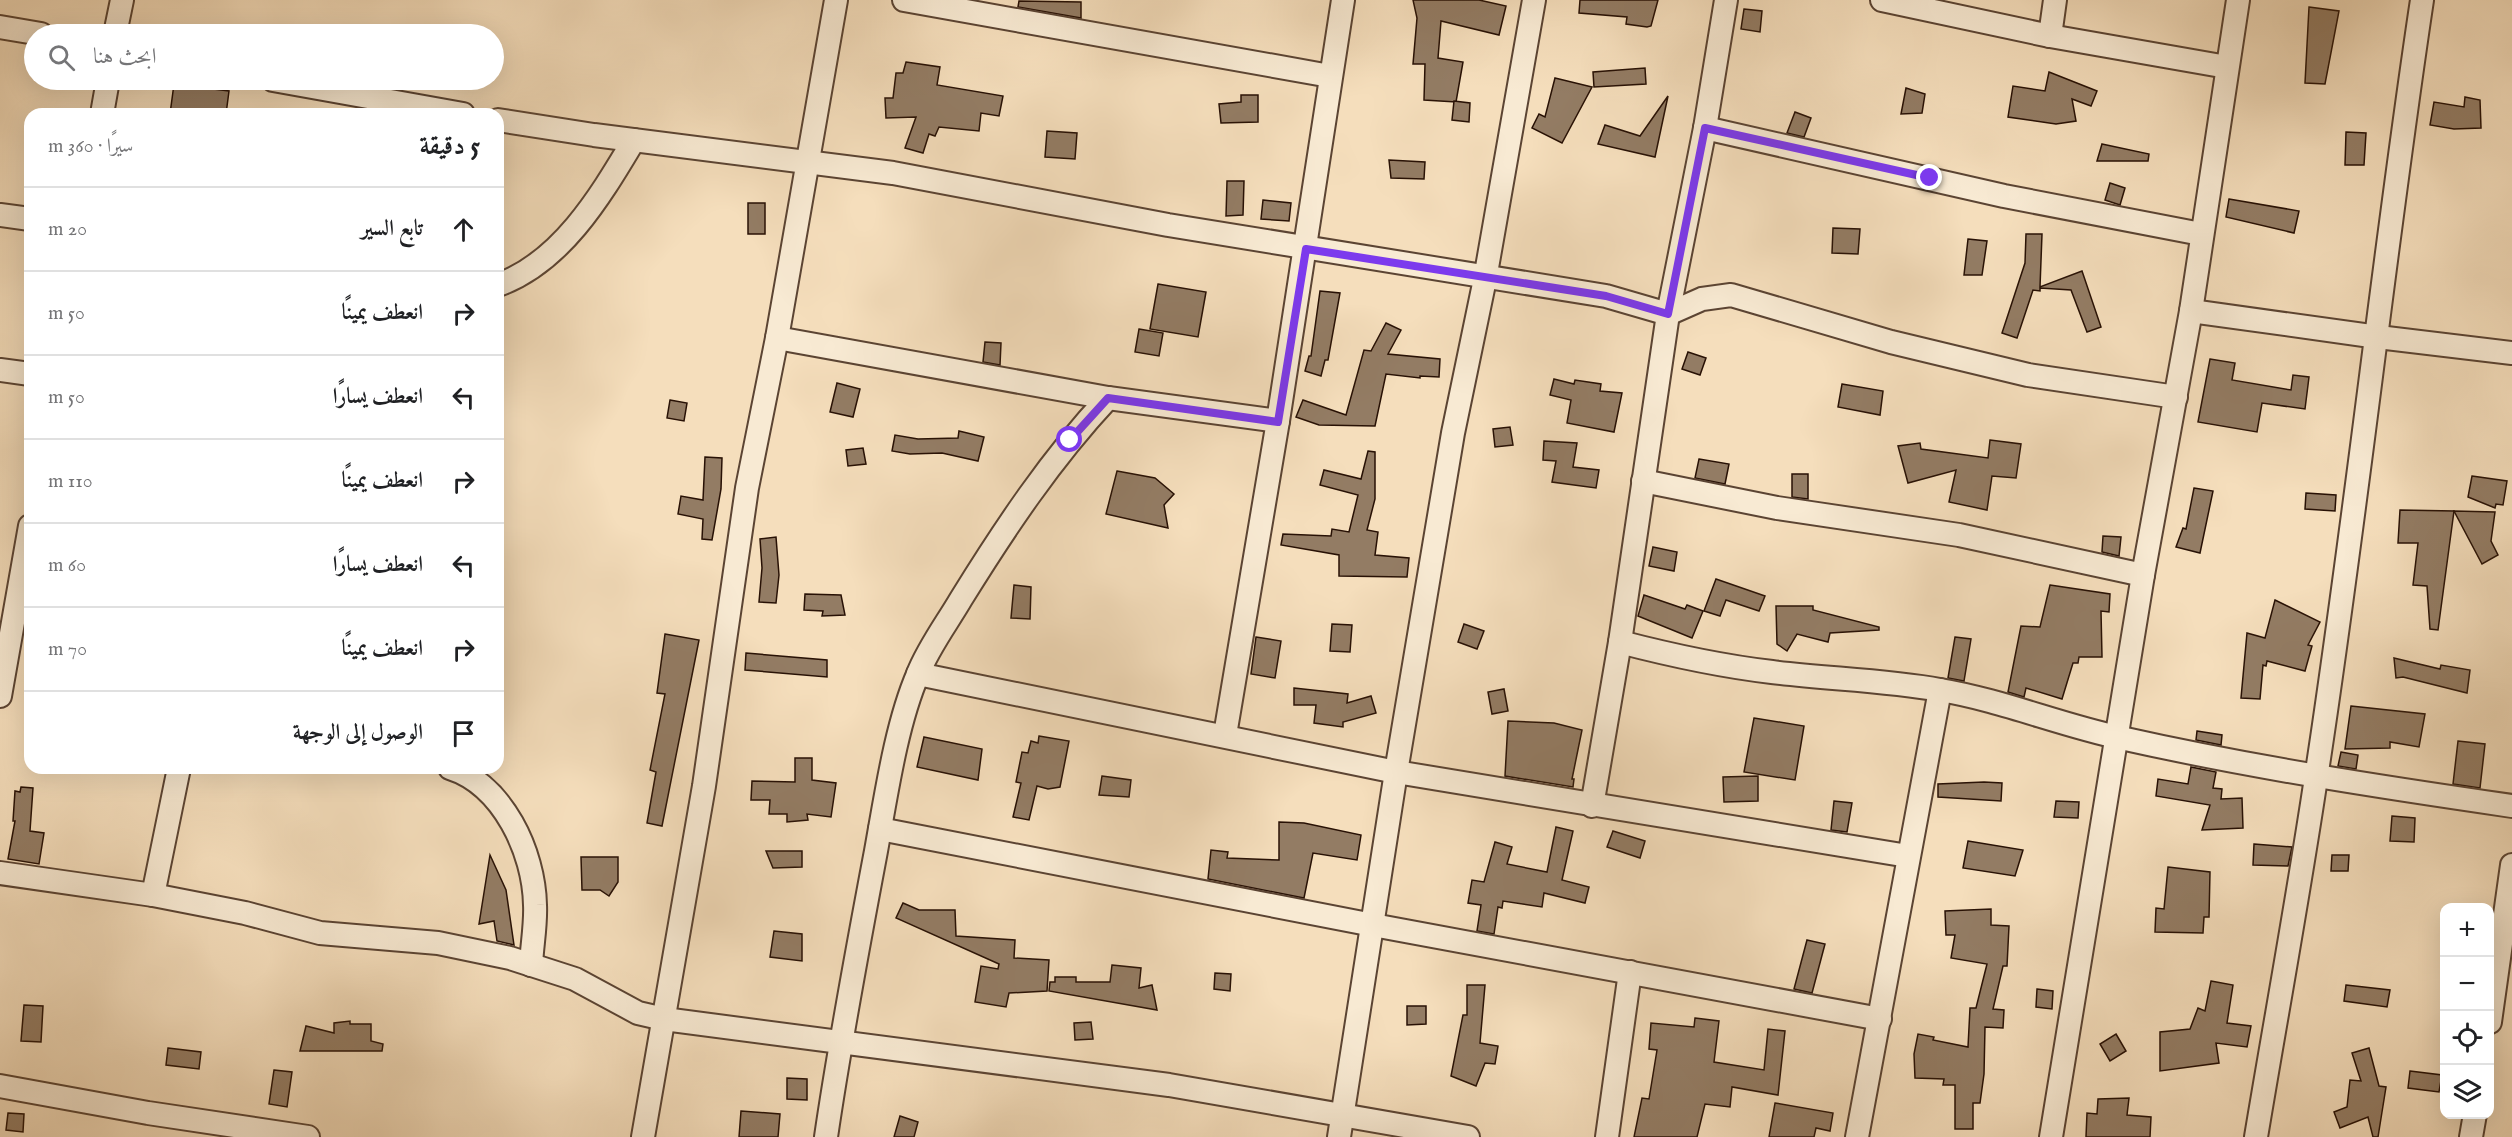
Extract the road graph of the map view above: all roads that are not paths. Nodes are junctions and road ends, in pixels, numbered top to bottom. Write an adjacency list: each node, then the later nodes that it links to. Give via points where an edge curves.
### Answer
1 (122, 0): 11 (street)
2 (836, 0): 24 (street)
3 (904, 0): 16 (street)
4 (1343, 0): 16 (street)
5 (1534, 0): 29 (street)
6 (1726, 0): 22 (street)
7 (1882, 0): 14 (street)
8 (2055, 0): 14 (street)
9 (2238, 0): 15 (street)
10 (2422, 0): 34 (street, via 2392,204)
11 (117, 24)
12 (0, 27): 13 (street)
13 (24, 31)
14 (2050, 36): 15 (street)
15 (2227, 67): 27 (street)
16 (1330, 76): 28 (street)
17 (106, 90): 19 (street)
18 (329, 90): 20 (street)
19 (103, 108)
20 (429, 108)
21 (504, 121): 23 (street)
22 (1705, 128): 27 (street, via 2004,196); 32 (street)
23 (634, 140): 24 (street); 30 (street, via 581,219 546,259)
24 (807, 160): 28 (street); 33 (street)
25 (0, 215): 26 (street)
26 (24, 218)
27 (2201, 234): 31 (street)
28 (1306, 249): 29 (street); 40 (street)
29 (1485, 279): 32 (street, via 1606,296); 50 (street, via 1453,434)
30 (504, 283)
31 (2191, 311): 34 (street); 38 (street)
32 (1668, 314): 38 (street, via 1701,299 1731,295 1891,342 2028,375); 41 (street)
33 (777, 338): 39 (street); 66 (street, via 747,488 704,786)
34 (2378, 338): 35 (street); 53 (street)
35 (2512, 352)
36 (0, 370): 37 (street)
37 (24, 373)
38 (2176, 397): 43 (street)
39 (1108, 398): 40 (street); 45 (street, via 1038,482 986,559)
40 (1278, 422): 48 (street)
41 (1643, 481): 43 (street, via 1777,508 1959,535); 44 (street)
42 (24, 560): 47 (street)
43 (2143, 575): 49 (street)
44 (1620, 642): 46 (street, via 1693,661); 54 (street)
45 (918, 674): 48 (street); 56 (street)
46 (1940, 690): 49 (street); 57 (street)
47 (0, 696)
48 (1225, 735): 50 (street)
49 (2118, 738): 53 (street); 78 (street)
50 (1396, 772): 54 (street); 61 (street)
51 (178, 774): 60 (street)
52 (469, 774): 63 (street, via 497,800 529,863 536,904)
53 (2316, 778): 55 (street); 79 (street)
54 (1592, 806): 57 (street)
55 (2512, 806)
56 (880, 829): 61 (street); 68 (street)
57 (1908, 856): 67 (street)
58 (2512, 865): 62 (street)
59 (0, 873): 60 (street)
60 (153, 895): 63 (street, via 320,933 438,943)
61 (1373, 925): 64 (street); 71 (street)
62 (2506, 964): 65 (street)
63 (531, 965): 66 (street, via 575,979 638,1013)
64 (1630, 972): 67 (street); 76 (street)
65 (2493, 1011)
66 (664, 1019): 68 (street); 73 (street)
67 (1880, 1019): 77 (street)
68 (839, 1042): 71 (street, via 1169,1085); 74 (street)
69 (0, 1086): 72 (street)
70 (2474, 1119): 80 (street)
71 (1341, 1126): 75 (street)
72 (308, 1137)
73 (643, 1137)
74 (826, 1137)
75 (1468, 1137)
76 (1607, 1137)
77 (1857, 1137)
78 (2051, 1137)
79 (2256, 1137)
80 (2471, 1137)

